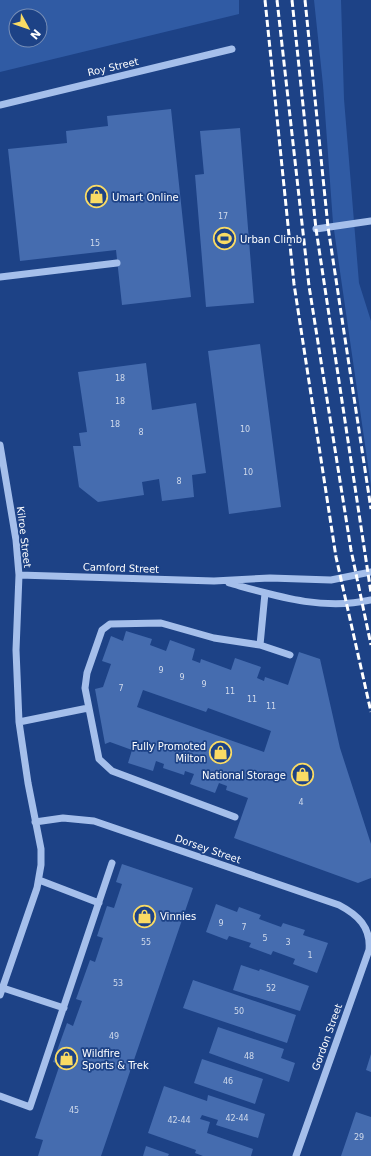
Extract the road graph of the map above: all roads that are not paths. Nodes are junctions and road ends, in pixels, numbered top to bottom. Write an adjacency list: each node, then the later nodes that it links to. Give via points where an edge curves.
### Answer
1 (232, 49): 2 (street, Roy Street)
2 (0, 105)
3 (371, 221): 4 (street)
4 (316, 229)
5 (117, 263): 6 (street)
6 (0, 277)
7 (0, 445): 9 (street, Kilroe Street, via 16,540)
8 (371, 572): 10 (street, Camford Street, via 331,580 270,578)
9 (19, 575): 10 (street, Camford Street); 16 (street, Kilroe Street, via 16,650)
10 (224, 581): 11 (street, Camford Street)
11 (265, 593): 12 (street, Camford Street, via 289,599 343,605); 13 (street)
12 (371, 600)
13 (260, 645): 14 (street); 15 (street, via 214,638 161,623 110,624 102,630 87,673 85,688)
14 (290, 655)
15 (88, 708): 16 (street); 17 (street, via 99,759 106,768)
16 (19, 722): 18 (street, Kilroe Street)
17 (235, 818)
18 (35, 822): 20 (street, Kilroe Street, via 40,849); 22 (street, Dorsey Street, via 63,818 94,821 339,905 359,917)
19 (112, 863): 21 (street)
20 (39, 880): 21 (street); 23 (street, Kilroe Street)
21 (99, 903): 25 (street)
22 (366, 925): 27 (street, Gordon Street, via 371,942 369,950)
23 (3, 988): 24 (street, Kilroe Street); 25 (street)
24 (0, 995)
25 (64, 1008): 26 (street, via 30,1107)
26 (0, 1096)
27 (296, 1156)

